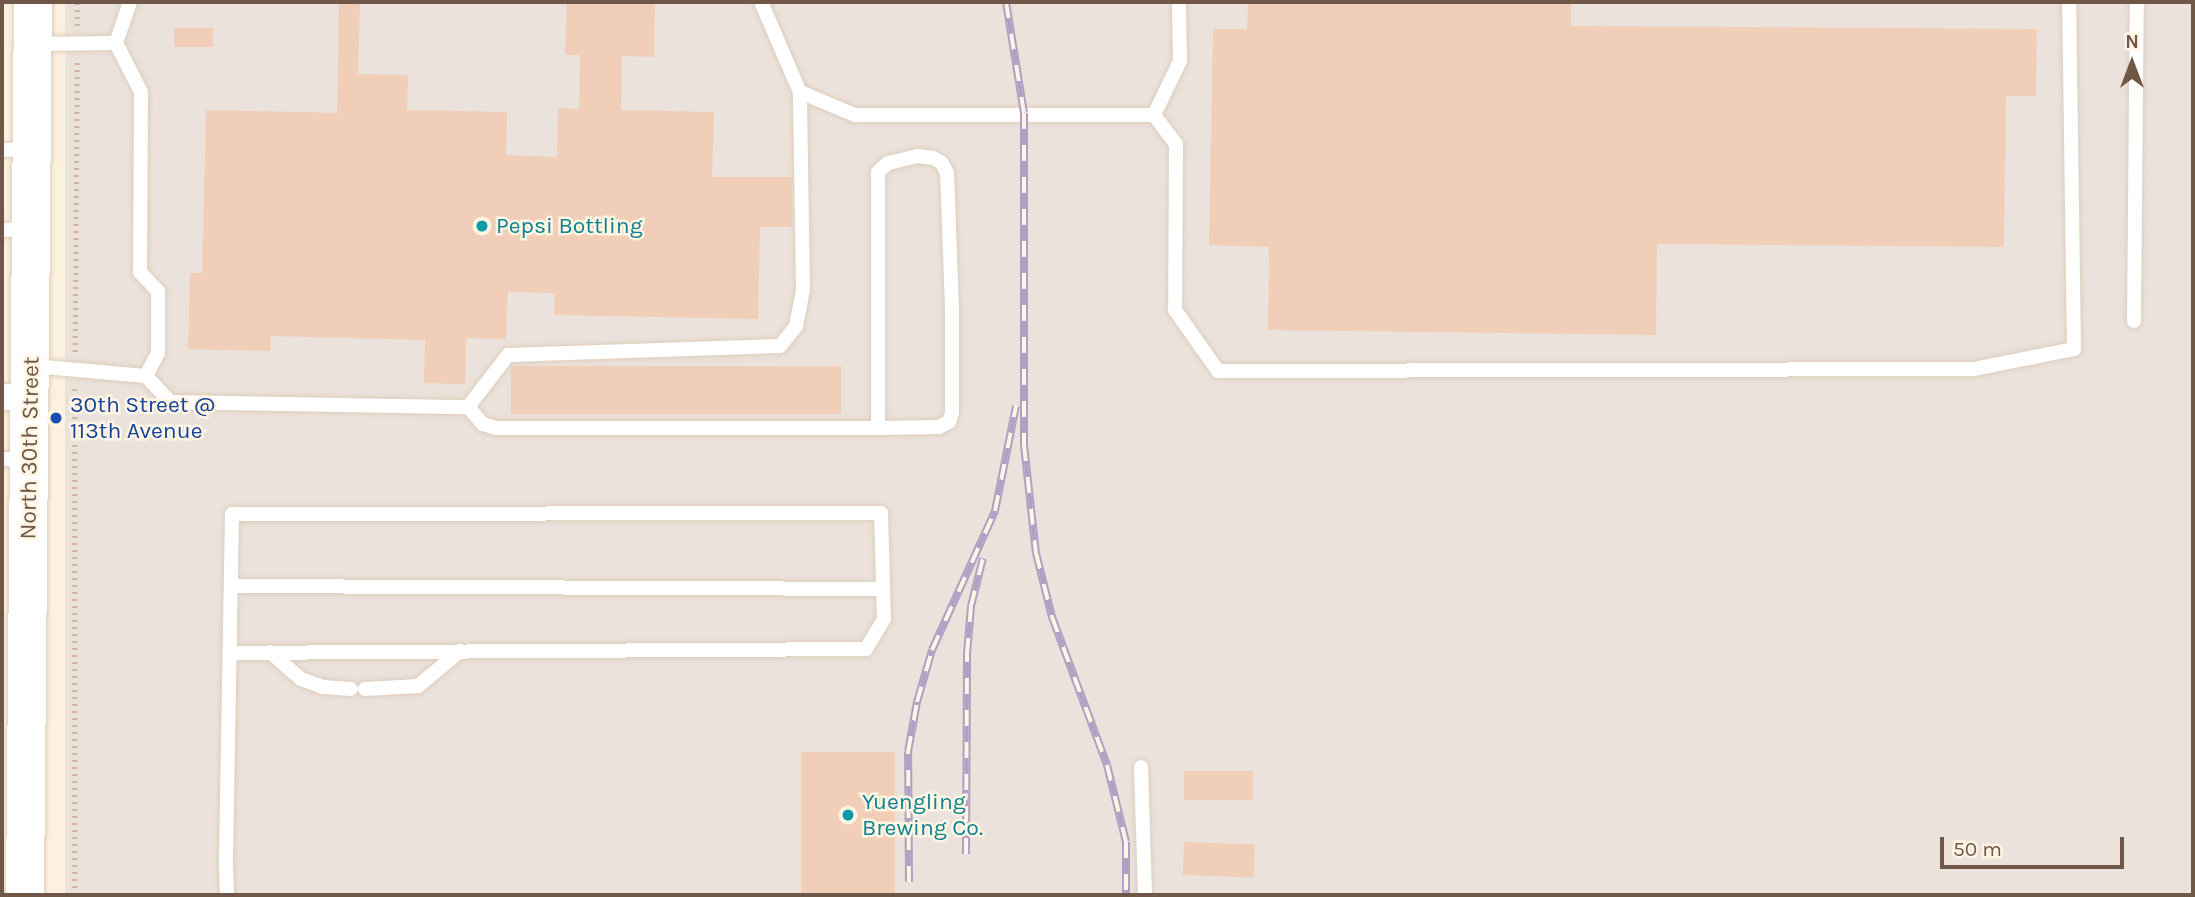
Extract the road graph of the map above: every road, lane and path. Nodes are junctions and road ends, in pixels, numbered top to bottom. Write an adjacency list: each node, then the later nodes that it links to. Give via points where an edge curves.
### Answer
1 (33, 2): 9 (main road, North 30th Street)
2 (77, 2): 10 (path)
3 (130, 2): 8 (lane)
4 (761, 2): 11 (lane)
5 (1180, 2): 12 (lane, via 1180,61)
6 (2069, 2): 12 (lane, via 2074,349 1974,369 1218,371 1175,310 1175,145)
7 (2137, 2): 15 (lane)
8 (116, 43): 10 (lane); 17 (lane, via 141,92 140,272 158,291 158,353)
9 (34, 44): 10 (lane); 13 (main road, North 30th Street)
10 (77, 44): 16 (path)
11 (800, 92): 12 (lane, via 855,115); 19 (lane, via 803,289 796,326 780,346 508,355)
12 (1154, 115)
13 (18, 149): 14 (main road, North 30th Street)
14 (17, 230): 18 (main road, North 30th Street)
15 (2134, 321)
16 (75, 371): 17 (lane); 18 (lane); 29 (path)
17 (146, 376): 19 (lane, via 170,402)
18 (21, 386): 21 (main road, North 30th Street)
19 (468, 407): 20 (lane, via 483,424 496,428)
20 (878, 428): 20 (lane, via 939,427 949,422 952,413 947,173 933,158 917,156 888,163 878,172)
21 (16, 460): 28 (main road, North 30th Street, via 22,575)
22 (231, 586): 23 (lane); 23 (lane, via 232,514 881,513); 26 (lane)
23 (883, 589): 24 (lane, via 884,619 866,649)
24 (460, 651): 25 (lane); 25 (lane, via 418,686 358,689 323,687 301,679)
25 (270, 652): 26 (lane)
26 (230, 653): 30 (lane)
27 (1141, 766): 31 (lane)
28 (25, 895)
29 (75, 895)
30 (228, 895)
31 (1145, 895)

